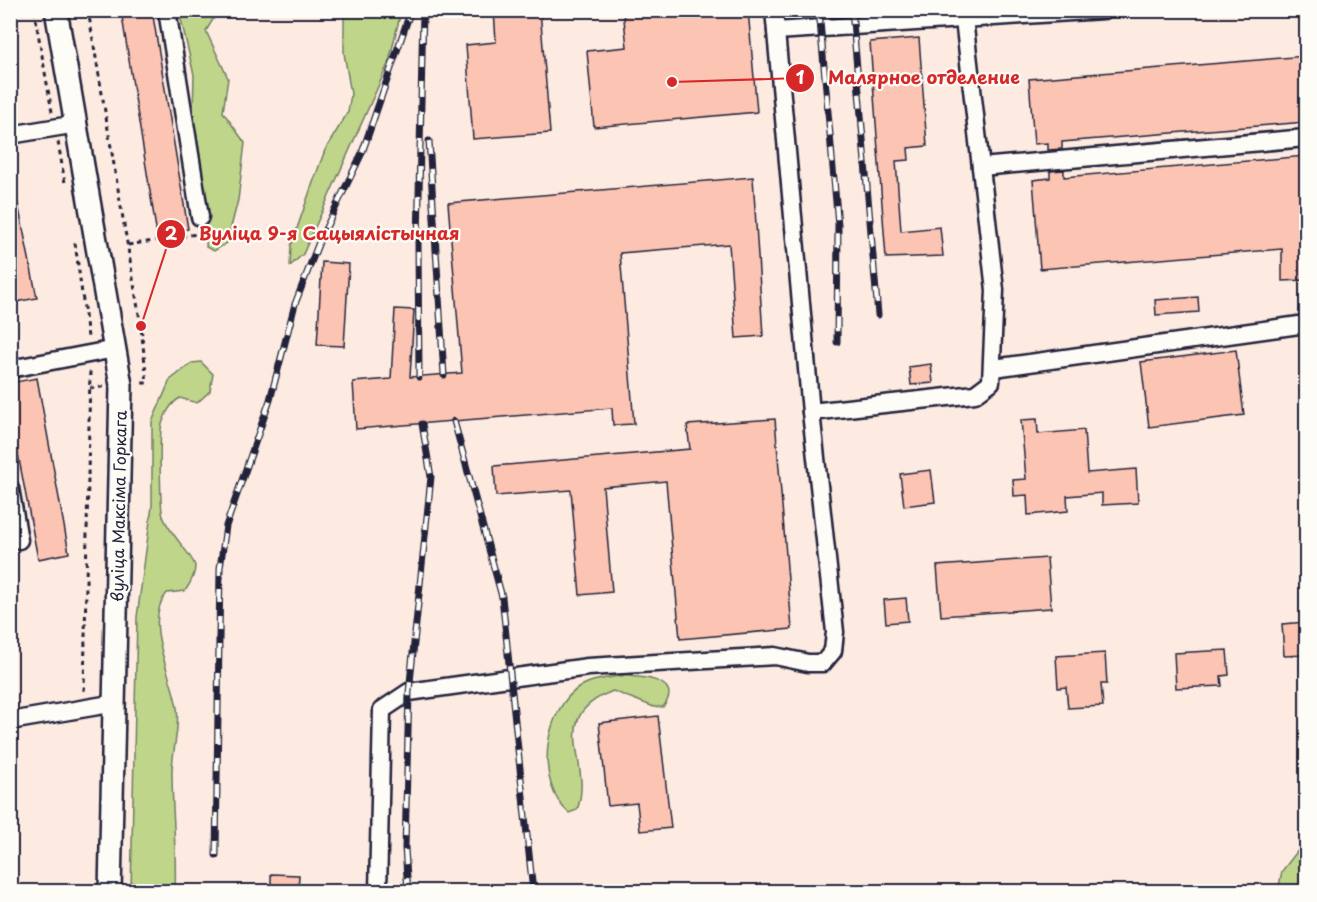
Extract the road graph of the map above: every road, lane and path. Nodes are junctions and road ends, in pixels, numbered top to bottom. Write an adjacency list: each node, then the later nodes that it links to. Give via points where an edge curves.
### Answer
1 (56, 10): 9 (main road, вуліца Максіма Горкага)
2 (63, 10): 9 (main road, вуліца Максіма Горкага)
3 (88, 10): 14 (path)
4 (167, 10): 13 (street)
5 (774, 10): 8 (street)
6 (1103, 10): 7 (street)
7 (964, 19): 8 (street); 12 (street)
8 (776, 31): 22 (street)
9 (77, 124): 10 (street); 16 (main road, вуліца Максіма Горкага)
10 (10, 135)
11 (1306, 138): 12 (street)
12 (981, 167): 17 (street, via 995,290)
13 (200, 217): 14 (path, via 198,234)
14 (128, 245): 19 (path, via 147,383)
15 (1306, 324): 17 (street)
16 (115, 349): 18 (street); 25 (main road, вуліца Максіма Горкага, via 120,385)
17 (994, 368): 22 (street, via 991,382 975,394)
18 (10, 369)
19 (141, 383)
20 (105, 387): 21 (path)
21 (90, 388)
22 (811, 412): 28 (street, via 835,632 832,651 823,663 776,656 588,667 409,692 382,710)
23 (10, 488): 24 (street)
24 (19, 540)
25 (116, 703): 26 (street); 27 (main road, вуліца Максіма Горкага)
26 (10, 721)
27 (110, 891)
28 (378, 891)

